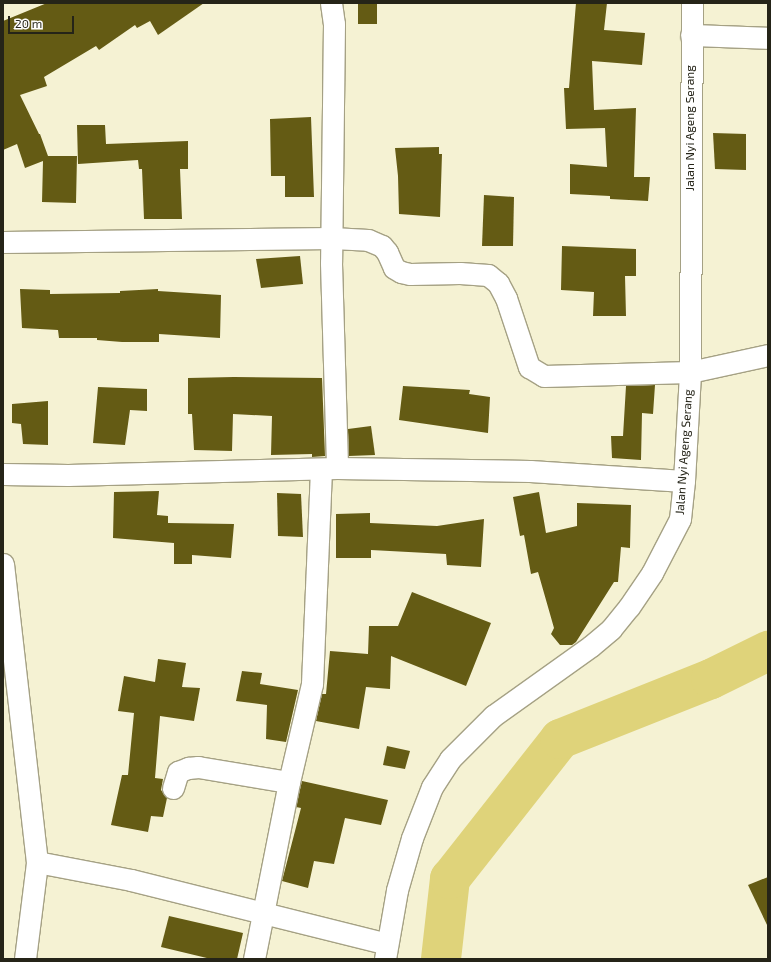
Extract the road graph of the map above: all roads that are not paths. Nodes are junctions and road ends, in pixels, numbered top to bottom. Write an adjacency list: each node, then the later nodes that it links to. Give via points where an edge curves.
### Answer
1 (331, 3): 5 (street, via 334,24)
2 (692, 3): 3 (street, Jalan Nyi Ageng Serang)
3 (691, 35): 4 (street); 8 (street, Jalan Nyi Ageng Serang)
4 (768, 38)
5 (332, 238): 6 (street); 8 (street, via 375,243 387,252 394,268 400,272 488,275 498,283 506,298 529,367 544,376); 9 (street)
6 (3, 242)
7 (768, 355): 8 (street)
8 (690, 372): 11 (street, Jalan Nyi Ageng Serang)
9 (329, 469): 10 (street); 11 (street, via 530,471); 13 (street, via 312,684)
10 (3, 474)
11 (684, 481): 17 (street, Jalan Nyi Ageng Serang, via 680,519 671,538 652,573 611,629 493,716 450,759 436,781 412,838 397,890)
12 (3, 564): 15 (street)
13 (289, 782): 14 (street, via 188,768 178,772); 16 (street)
14 (173, 788)
15 (37, 862): 16 (street, via 130,880); 18 (street)
16 (263, 913): 17 (street); 19 (street)
17 (386, 952)
18 (25, 959)
19 (254, 959)

